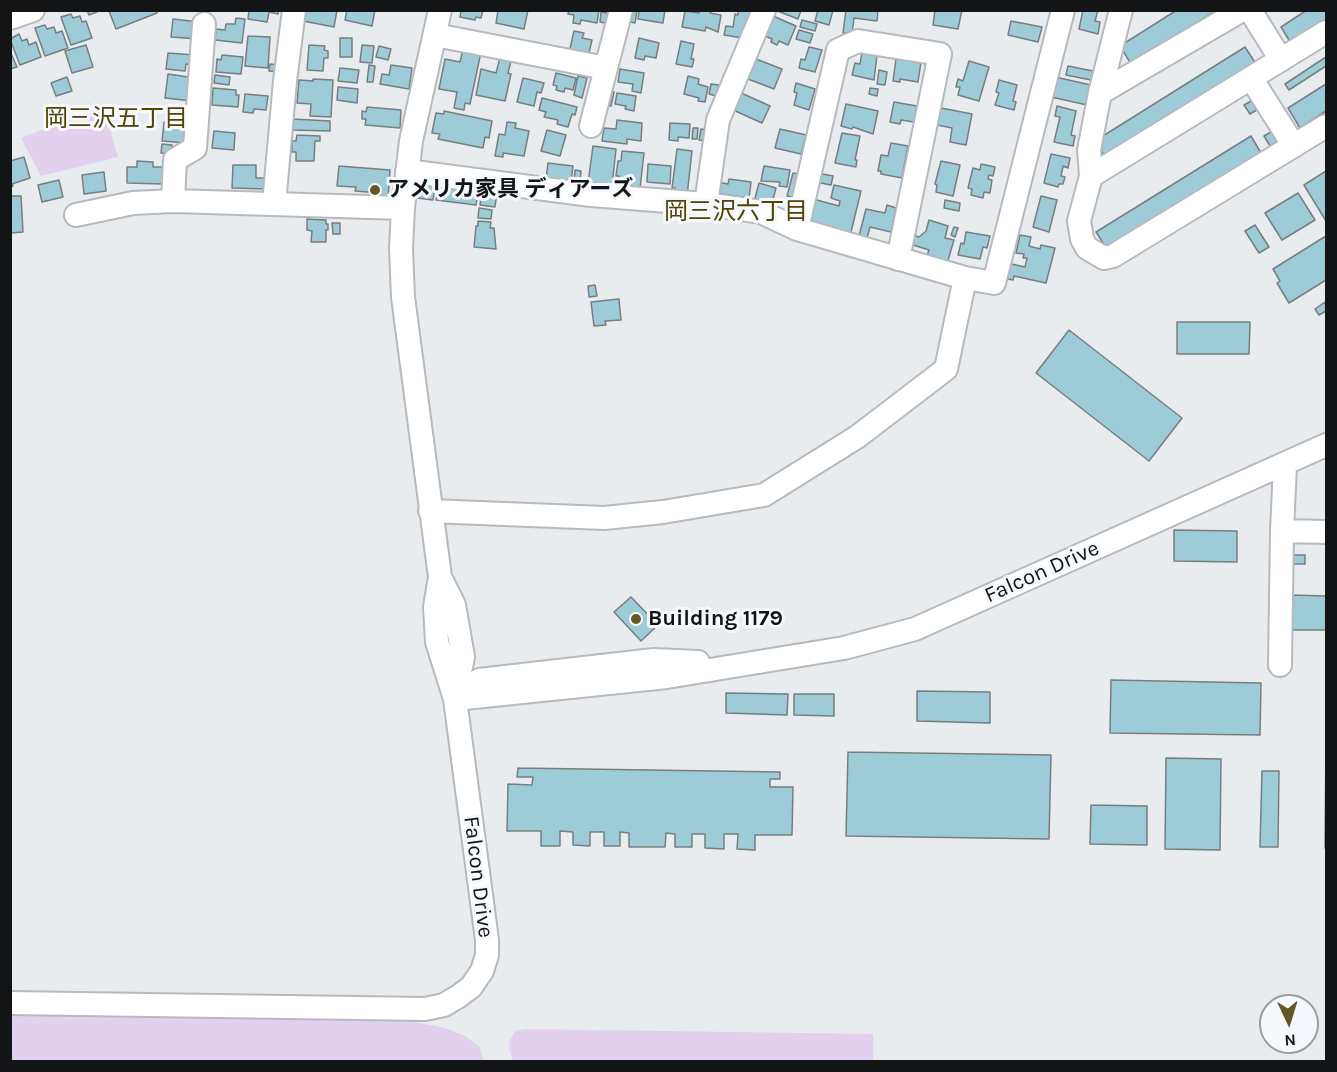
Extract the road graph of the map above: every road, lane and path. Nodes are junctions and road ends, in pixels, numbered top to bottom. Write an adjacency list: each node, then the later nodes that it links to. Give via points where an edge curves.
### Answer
1 (33, 10): 10 (street)
2 (294, 10): 24 (street)
3 (440, 10): 13 (street)
4 (621, 10): 15 (street)
5 (764, 10): 25 (street, via 718,120)
6 (1063, 10): 30 (street, via 994,283)
7 (1121, 10): 17 (street)
8 (1242, 10): 17 (street)
9 (1250, 10): 14 (street)
10 (10, 18)
11 (204, 24): 23 (street, via 195,148 175,160)
12 (1326, 32): 14 (street)
13 (435, 35): 15 (street); 21 (street)
14 (1281, 60): 16 (street)
15 (606, 68): 18 (street)
16 (1251, 78): 20 (street); 22 (street)
17 (1100, 93): 22 (street, via 1089,150)
18 (591, 126)
19 (1326, 126): 20 (street)
20 (1294, 146): 22 (street, via 1104,258 1087,248 1082,239 1079,220)
21 (407, 171): 25 (street, via 591,195); 26 (street)
22 (1091, 176)
23 (173, 201): 24 (street); 27 (street, via 133,203)
24 (274, 204): 26 (street)
25 (706, 204): 28 (street, via 761,212)
26 (403, 208): 33 (street, via 403,297)
27 (76, 215)
28 (797, 229): 29 (street); 29 (street, via 838,50 858,41 940,54)
29 (898, 258): 30 (street)
30 (965, 278): 33 (street, via 946,369 856,437 764,495 604,518)
31 (1326, 446): 32 (street, Falcon Drive)
32 (1284, 465): 34 (street); 38 (street, Falcon Drive, via 915,628 844,648)
33 (430, 511): 36 (street)
34 (1282, 531): 35 (street); 39 (street)
35 (1326, 532)
36 (440, 578): 37 (street, via 454,605); 41 (street, via 435,607 437,642)
37 (463, 657): 40 (street); 41 (street)
38 (747, 664): 40 (street, Falcon Drive, via 654,660); 41 (street, Falcon Drive, via 667,677)
39 (1280, 666)
40 (494, 678): 41 (street, Falcon Drive, via 479,680)
41 (455, 699): 42 (street, Falcon Drive, via 487,940 482,971 459,996 425,1010)
42 (10, 1003)

